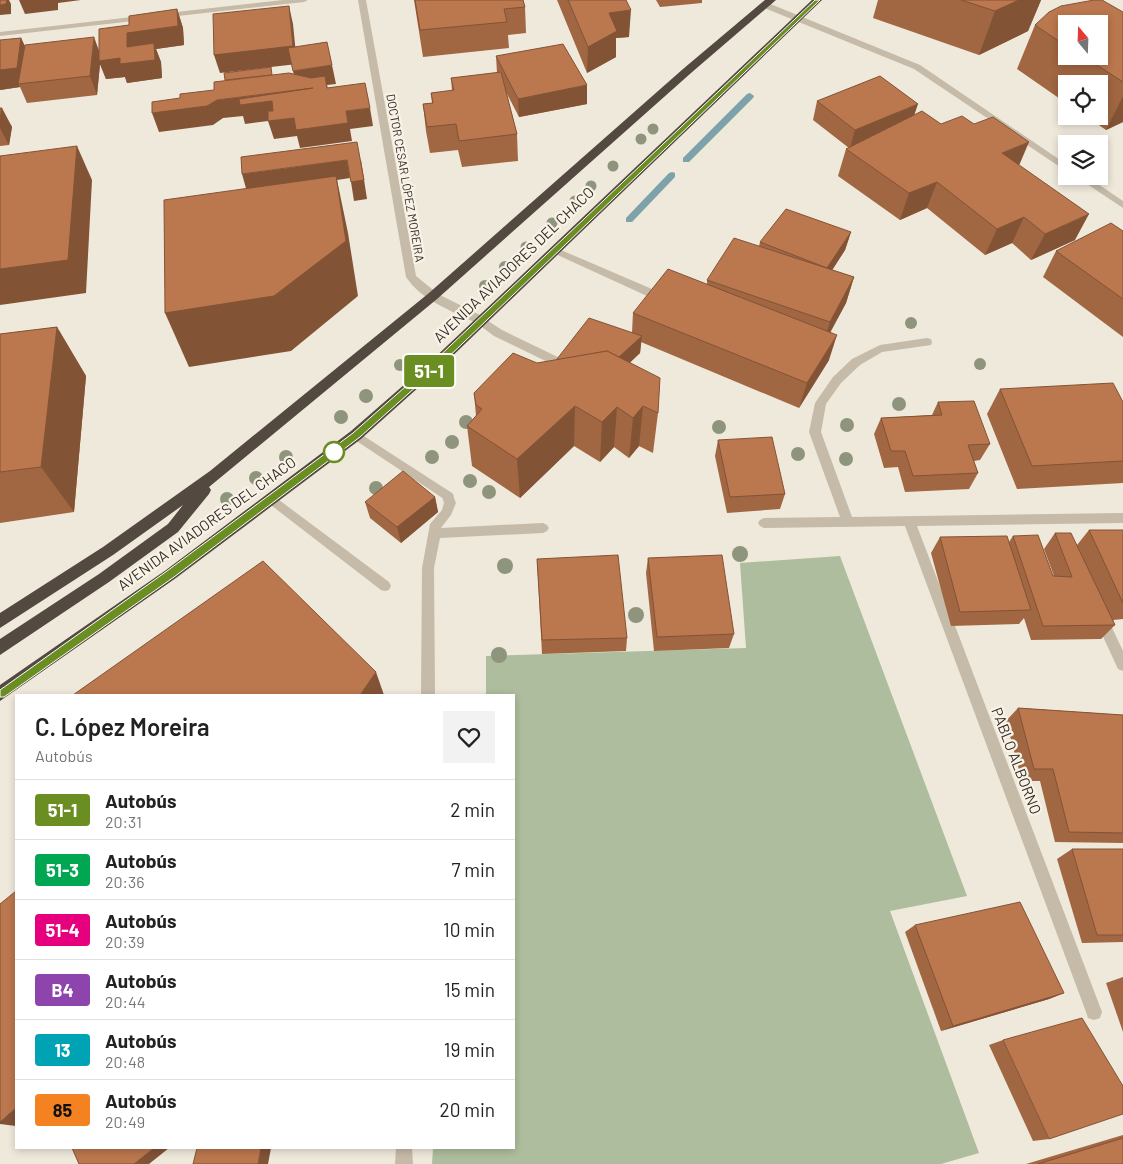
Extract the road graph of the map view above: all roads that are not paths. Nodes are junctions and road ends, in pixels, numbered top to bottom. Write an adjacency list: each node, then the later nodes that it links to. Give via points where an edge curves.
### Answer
1 (304, 0): 6 (street)
2 (362, 0): 11 (street, DOCTOR CESAR LÓPEZ MOREIRA, via 409,270 415,284)
3 (817, 0): 5 (highway, AVENIDA AVIADORES DEL CHACO)
4 (768, 3): 5 (street); 11 (highway, AVENIDA AVIADORES DEL CHACO)
5 (795, 19): 7 (street, via 917,67); 10 (highway, AVENIDA AVIADORES DEL CHACO)
6 (0, 34)
7 (1058, 163)
8 (1093, 185): 9 (street)
9 (1123, 205)
10 (554, 250): 12 (street); 13 (highway, AVENIDA AVIADORES DEL CHACO)
11 (433, 296): 13 (street, DOCTOR CESAR LÓPEZ MOREIRA); 17 (highway, AVENIDA AVIADORES DEL CHACO)
12 (662, 298)
13 (482, 321): 15 (street, DOCTOR CESAR LÓPEZ MOREIRA, via 498,333); 16 (highway, AVENIDA AVIADORES DEL CHACO)
14 (927, 342): 21 (street, via 880,349 856,362 837,380 821,403 815,432)
15 (560, 363)
16 (356, 435): 18 (highway, AVENIDA AVIADORES DEL CHACO); 24 (street, via 448,496 447,512 436,524)
17 (216, 475): 27 (highway, AVENIDA AVIADORES DEL CHACO); 28 (highway, via 173,528)
18 (271, 499): 25 (street); 30 (highway, AVENIDA AVIADORES DEL CHACO)
19 (1123, 518): 20 (street, via 1056,524)
20 (909, 521): 21 (street); 32 (street, PABLO ALBORNO)
21 (848, 522): 22 (street)
22 (764, 523)
23 (543, 528): 24 (street)
24 (435, 534): 31 (street, via 428,568)
25 (385, 586)
26 (1094, 604): 29 (street)
27 (0, 621)
28 (0, 648)
29 (1123, 664)
30 (0, 694)
31 (428, 694)
32 (1094, 1012)
33 (404, 1149): 34 (street)
34 (404, 1164)

